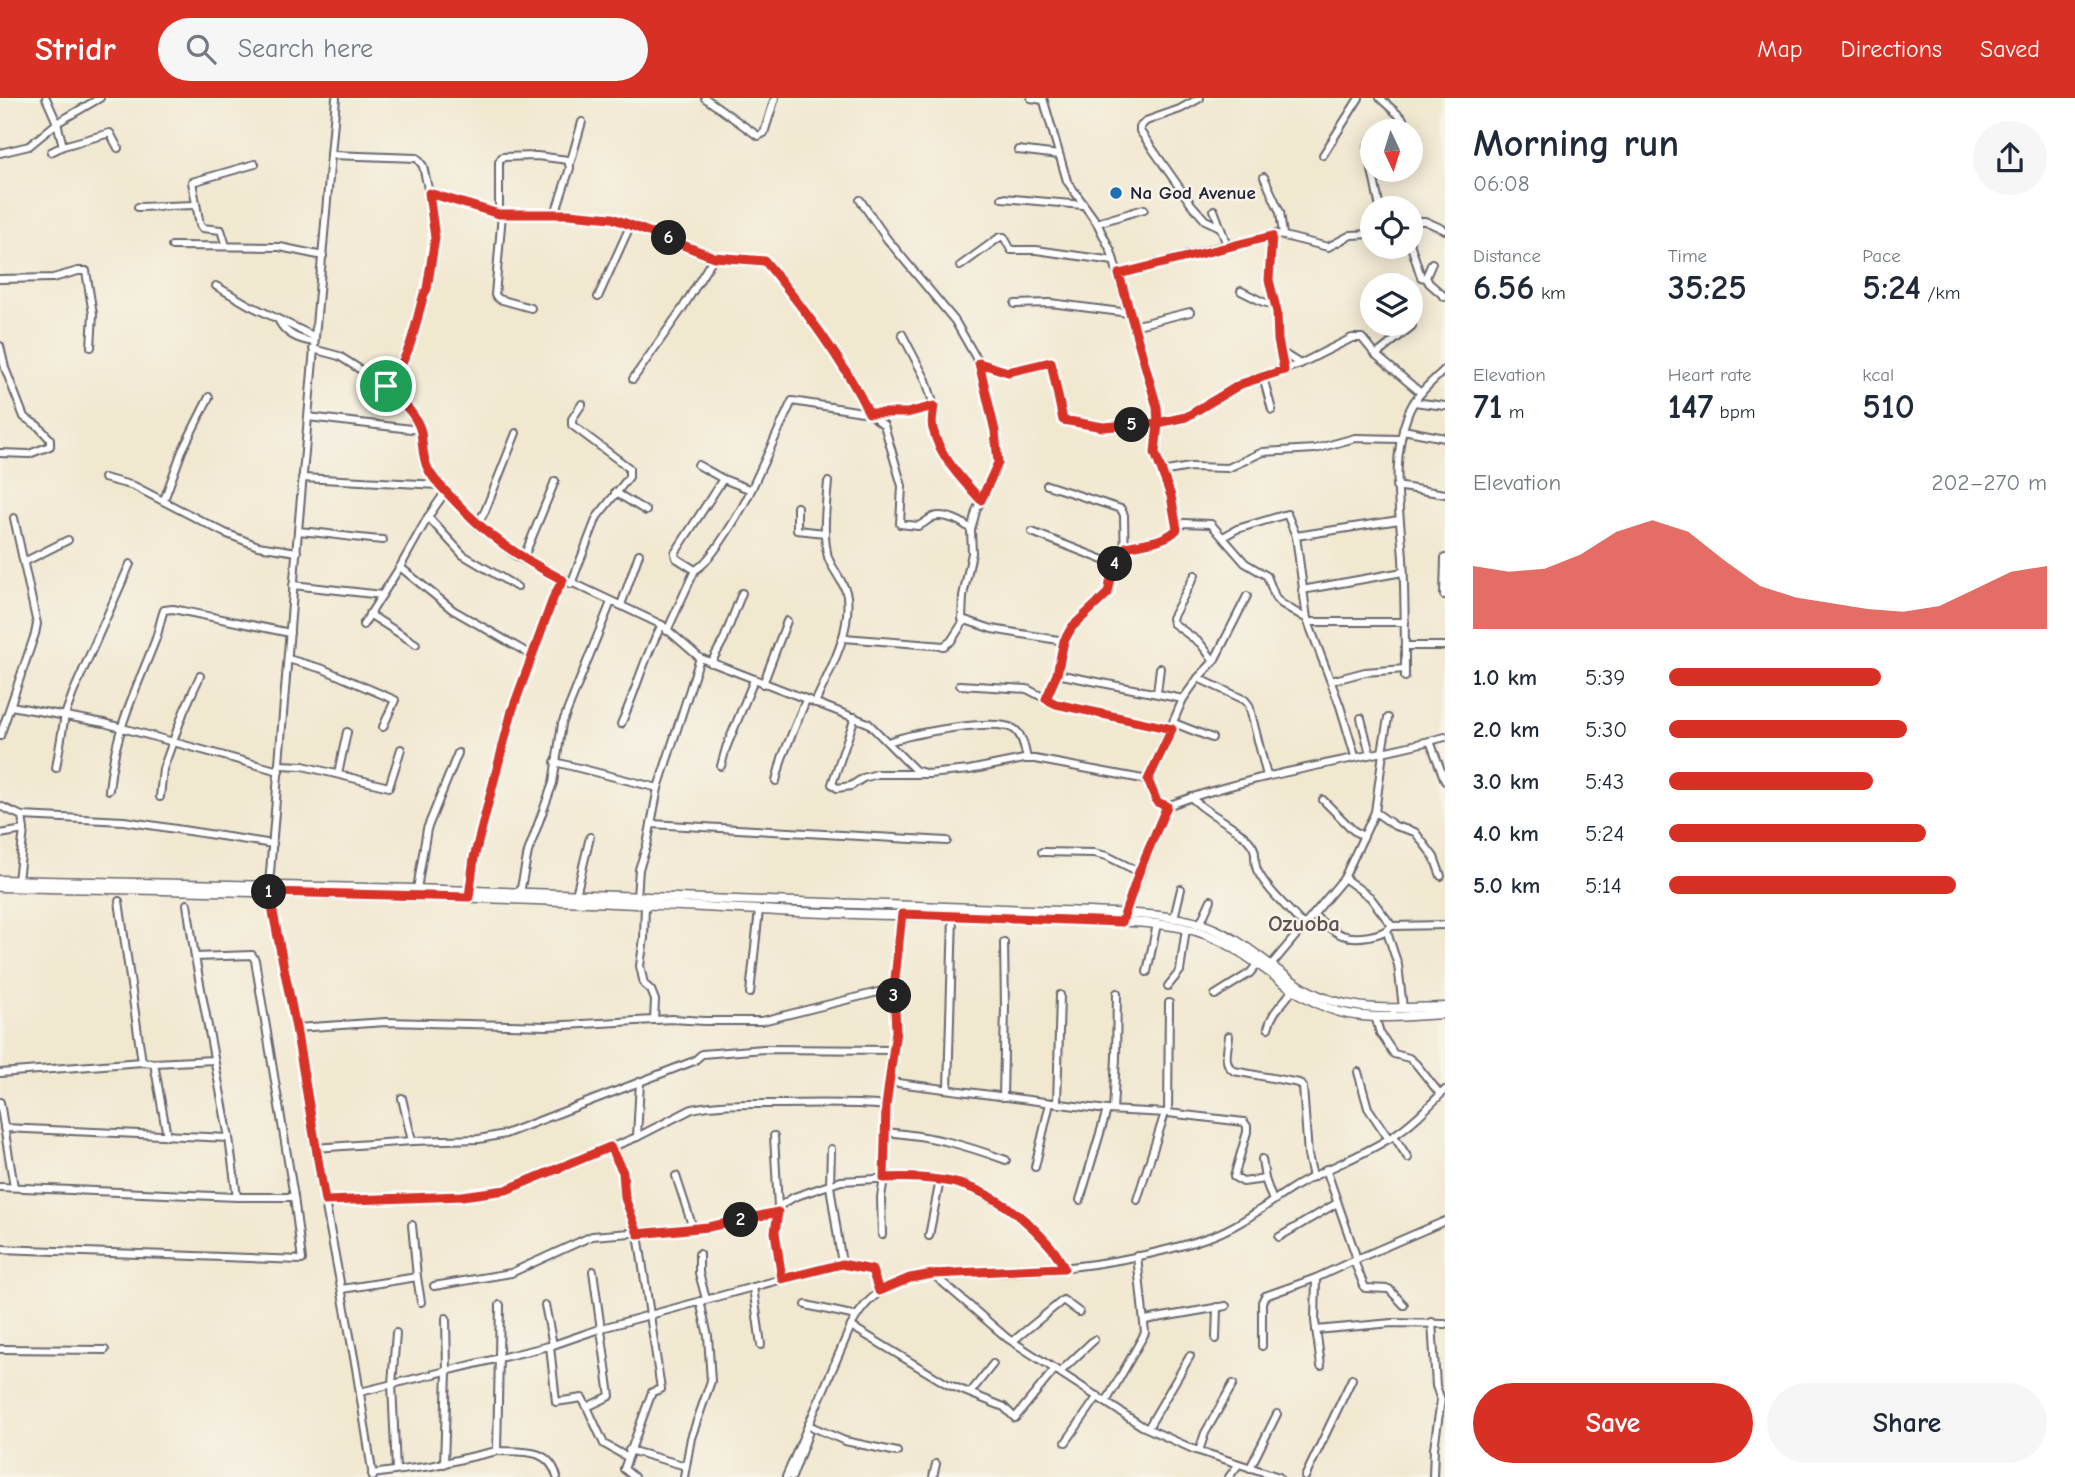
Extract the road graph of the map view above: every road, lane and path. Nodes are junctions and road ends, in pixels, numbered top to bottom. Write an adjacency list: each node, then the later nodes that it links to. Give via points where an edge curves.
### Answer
1 (46, 98): 13 (street)
2 (100, 98): 13 (street)
3 (336, 98): 19 (street)
4 (705, 98): 5 (street, via 761,135)
5 (775, 98)
6 (1031, 98): 10 (street)
7 (1200, 98): 38 (street, via 1140,127 1205,220)
8 (1359, 98): 21 (street)
9 (1380, 98): 11 (street)
10 (1043, 99): 20 (street)
11 (1403, 119)
12 (582, 122): 23 (street)
13 (57, 123): 14 (street); 18 (street, via 29,146)
14 (63, 146): 15 (street, via 110,133); 17 (street)
15 (118, 148)
16 (1018, 150): 20 (street)
17 (51, 152)
18 (0, 153)
19 (331, 155): 25 (street, via 417,158); 46 (street)
20 (1059, 155): 29 (street, via 1067,181)
21 (1324, 155)
22 (255, 163): 28 (street, via 192,182)
23 (570, 164): 33 (street, via 565,158 518,155 500,159); 34 (street)
24 (1264, 177): 40 (street, via 1280,212)
25 (429, 193): 33 (street); 79 (street, via 435,238 427,289 407,357)
26 (1002, 198): 29 (street)
27 (860, 200): 72 (street, via 955,321)
28 (195, 205): 30 (street); 44 (street, via 202,228 222,230)
29 (1083, 205): 36 (street)
30 (138, 208)
31 (1144, 209): 36 (street)
32 (1214, 210): 38 (street)
33 (500, 214): 34 (street); 61 (street, via 495,295)
34 (555, 214): 37 (street)
35 (1423, 221): 39 (street)
36 (1097, 223): 49 (street)
37 (631, 224): 47 (street); 57 (street)
38 (1220, 227): 45 (street)
39 (1445, 230)
40 (1283, 235): 41 (street, via 1328,247); 42 (street)
41 (1360, 235)
42 (1272, 236): 45 (street); 60 (street, via 1269,280)
43 (172, 246): 44 (street)
44 (226, 246): 46 (street, via 280,247)
45 (1227, 246): 52 (street)
46 (323, 256): 67 (street)
47 (714, 257): 78 (street); 87 (street, via 765,261 853,381)
48 (1415, 259): 53 (street, via 1421,277)
49 (1114, 261): 51 (street, via 1011,250 1004,237); 52 (street)
50 (1432, 262): 53 (street)
51 (960, 266)
52 (1119, 274): 63 (street)
53 (1426, 278): 58 (street)
54 (0, 279): 69 (street, via 53,278 86,271 93,314)
55 (216, 286): 67 (street, via 279,320 291,335)
56 (1241, 291): 60 (street)
57 (598, 297)
58 (1445, 297)
59 (1015, 304): 63 (street, via 1050,303)
60 (1275, 305): 70 (street)
61 (531, 308)
62 (1190, 312): 64 (street)
63 (1129, 313): 64 (street)
64 (1133, 326): 89 (street)
65 (902, 334): 84 (street)
66 (1400, 336): 71 (street)
67 (314, 343): 79 (street); 88 (street)
68 (0, 346): 75 (street)
69 (91, 348)
70 (1281, 352): 73 (street); 76 (street)
71 (1376, 355): 73 (street, via 1362,338 1352,338); 80 (street)
72 (979, 363): 89 (street, via 1008,372 1051,362 1063,420 1103,427); 111 (street, via 998,463)
73 (1300, 363): 76 (street)
74 (1445, 369): 80 (street)
75 (2, 370): 95 (street, via 24,417 47,435 50,446 29,454)
76 (1284, 370): 77 (street)
77 (1263, 377): 86 (street); 89 (street, via 1241,384 1186,417)
78 (633, 379)
79 (386, 386): 90 (street)
80 (1421, 393): 82 (street)
81 (209, 397): 110 (street, via 181,451)
82 (1414, 402): 85 (street); 91 (street)
83 (582, 404): 108 (street, via 572,425 629,468 629,477)
84 (934, 406): 87 (street, via 907,413); 111 (street, via 932,427 943,451)
85 (1445, 406)
86 (1272, 410)
87 (869, 413): 106 (street, via 790,401); 119 (street, via 884,425 902,486 900,524 921,526 940,516)
88 (308, 417): 90 (street); 99 (street)
89 (1158, 423): 97 (street, via 1155,453)
90 (420, 430): 103 (street, via 424,460)
91 (1403, 430): 93 (street); 94 (street)
92 (516, 433): 117 (street)
93 (1445, 438)
94 (1400, 439): 97 (street, via 1355,438 1315,449 1263,452 1228,468); 105 (street)
95 (0, 453)
96 (698, 465): 100 (street)
97 (1161, 472): 118 (street)
98 (104, 478): 110 (street)
99 (302, 478): 103 (street); 120 (street)
100 (723, 479): 106 (street); 136 (street, via 675,553)
101 (555, 481): 131 (street)
102 (828, 482): 122 (street)
103 (440, 485): 107 (street)
104 (1047, 485): 127 (street, via 1121,509)
105 (1396, 486): 109 (street); 116 (street)
106 (752, 488): 136 (street, via 712,556)
107 (446, 491): 114 (street); 117 (street)
108 (615, 492): 113 (street); 140 (street, via 597,517)
109 (1445, 494)
110 (164, 500): 128 (street, via 258,546)
111 (981, 500): 119 (street)
112 (797, 507): 122 (street, via 797,530)
113 (646, 511)
114 (428, 517): 135 (street); 142 (street, via 463,555)
115 (13, 518): 132 (street)
116 (1399, 520): 123 (street); 137 (street)
117 (477, 525): 131 (street)
118 (1177, 529): 124 (street, via 1185,523 1204,522); 127 (street)
119 (971, 530): 153 (street, via 972,553 961,614)
120 (298, 531): 126 (street); 128 (street)
121 (1032, 532): 134 (street)
122 (825, 533): 158 (street, via 829,559 846,591)
123 (1297, 536): 124 (street, via 1287,514); 143 (street)
124 (1223, 537): 151 (street, via 1245,563 1267,576 1276,599)
125 (68, 540): 132 (street)
126 (383, 540)
127 (1126, 547): 134 (street, via 1125,564)
128 (297, 552): 141 (street)
129 (639, 554): 149 (street)
130 (1445, 558): 147 (street)
131 (523, 559): 139 (street)
132 (24, 562): 181 (street, via 37,624)
133 (130, 564): 182 (street)
134 (1114, 564): 159 (street, via 1108,593 1072,627)
135 (400, 567): 145 (street); 163 (street, via 453,610)
136 (695, 570): 156 (street)
137 (1403, 572): 143 (street); 154 (street)
138 (1195, 575): 166 (street, via 1173,623)
139 (563, 580): 140 (street); 163 (street)
140 (570, 584): 148 (street)
141 (293, 585): 145 (street); 157 (street)
142 (517, 587)
143 (1303, 590): 151 (street)
144 (741, 593): 167 (street)
145 (382, 595): 150 (street)
146 (1247, 596): 166 (street)
147 (1444, 596)
148 (611, 602): 149 (street); 203 (street, via 566,711)
149 (621, 605): 156 (street)
150 (369, 614): 155 (street); 160 (street)
151 (1308, 620): 154 (street); 173 (street)
152 (787, 621): 174 (street)
153 (964, 621): 158 (street, via 944,646); 159 (street)
154 (1405, 622): 161 (street)
155 (363, 625)
156 (664, 628): 164 (street); 186 (street, via 654,639)
157 (290, 633): 165 (street); 189 (street, via 166,608)
158 (844, 638): 180 (street)
159 (1064, 641): 169 (street)
160 (416, 644)
161 (1405, 646): 162 (street); 173 (street, via 1405,673 1365,672)
162 (1445, 646)
163 (533, 656): 240 (street, via 512,711)
164 (700, 658): 167 (street); 213 (street)
165 (288, 659): 188 (street, via 395,700); 206 (street)
166 (1214, 660): 171 (street)
167 (710, 663): 172 (street)
168 (1160, 668): 176 (street)
169 (1057, 674): 176 (street); 177 (street)
170 (200, 676): 196 (street)
171 (1198, 678): 178 (street); 209 (street, via 1249,705)
172 (754, 680): 174 (street); 204 (street)
173 (1331, 681): 201 (street)
174 (763, 684): 179 (street)
175 (960, 685): 177 (street, via 1017,687)
176 (1157, 693): 178 (street)
177 (1046, 699): 187 (street)
178 (1183, 699): 187 (street)
179 (806, 700): 180 (street); 211 (street)
180 (815, 703): 183 (street)
181 (11, 706): 182 (street); 191 (street)
182 (65, 715): 189 (street); 205 (street)
183 (855, 717): 194 (street); 208 (street, via 832,784 835,787 852,786 877,774)
184 (1361, 718): 200 (street)
185 (1388, 718): 198 (street)
186 (621, 724)
187 (1173, 726): 193 (street); 210 (street)
188 (383, 727)
189 (120, 728): 196 (street); 214 (street)
190 (347, 732): 207 (street)
191 (0, 736)
192 (1445, 737): 195 (street)
193 (1212, 738)
194 (888, 741): 202 (street, via 966,727 1003,726 1019,734); 208 (street, via 915,770)
195 (1430, 741): 198 (street); 212 (street)
196 (172, 743): 206 (street); 215 (street)
197 (401, 749): 207 (street, via 388,787)
198 (1382, 752): 200 (street); 220 (street)
199 (458, 753): 237 (street, via 427,829)
200 (1370, 754): 201 (street)
201 (1355, 756): 209 (street)
202 (1027, 759): 208 (street); 210 (street)
203 (555, 762): 213 (street); 239 (street)
204 (721, 766)
205 (56, 768)
206 (279, 768): 207 (street, via 303,766); 228 (street)
207 (338, 774)
208 (928, 774)
209 (1268, 776): 216 (street)
210 (1148, 780): 219 (street, via 1157,802)
211 (776, 781)
212 (1445, 781)
213 (659, 788): 222 (street)
214 (108, 790)
215 (160, 797)
216 (1191, 797): 219 (street); 255 (street, via 1246,837 1256,853 1258,870)
217 (1323, 800): 225 (street)
218 (0, 806): 221 (street)
219 (1167, 806): 230 (street)
220 (1375, 812): 225 (street); 231 (street, via 1395,826 1415,832 1434,857)
221 (22, 816): 223 (street); 228 (street, via 124,821)
222 (652, 824): 227 (street); 242 (street, via 639,869)
223 (24, 830): 224 (street); 234 (street)
224 (0, 834)
225 (1364, 837): 232 (street)
226 (590, 838): 241 (street)
227 (947, 841)
228 (273, 844): 236 (street)
229 (1042, 852): 230 (street, via 1094,853)
230 (1139, 872): 251 (street)
231 (1441, 876)
232 (1344, 878): 249 (street); 257 (street, via 1370,897)
233 (0, 880): 234 (main road)
234 (18, 880): 236 (main road)
235 (0, 887): 236 (main road)
236 (269, 889): 237 (main road); 240 (main road); 280 (street)
237 (417, 889): 240 (main road)
238 (1181, 889): 252 (street)
239 (520, 893): 240 (main road); 241 (main road)
240 (469, 894): 246 (main road)
241 (576, 895): 242 (main road)
242 (637, 897): 251 (main road)
243 (1211, 900): 254 (street)
244 (119, 901): 285 (street)
245 (187, 904): 263 (street)
246 (645, 905): 247 (main road); 279 (street, via 640,966 644,984 655,1000)
247 (759, 910): 248 (main road); 270 (street)
248 (902, 914): 250 (main road); 268 (street)
249 (1312, 915): 255 (street); 260 (street)
250 (953, 916): 251 (main road); 291 (street)
251 (1123, 918): 252 (main road); 253 (main road)
252 (1174, 918): 254 (main road)
253 (1157, 924): 258 (main road); 266 (street)
254 (1200, 924): 265 (main road, via 1232,937)
255 (1303, 925): 265 (street)
256 (1445, 925): 257 (street)
257 (1392, 926): 259 (street)
258 (1186, 928): 264 (main road, via 1215,937); 267 (street, via 1181,971)
259 (1387, 932): 260 (street); 276 (street, via 1398,965)
260 (1342, 935): 262 (street)
261 (1004, 942): 293 (street)
262 (1340, 945)
263 (195, 957): 284 (street); 325 (street, via 252,955 255,960)
264 (1258, 963): 269 (main road); 273 (street, via 1247,976)
265 (1272, 964): 276 (main road, via 1303,988 1333,1002 1361,1008)
266 (1147, 972)
267 (1168, 986)
268 (894, 988): 279 (street, via 762,1021); 283 (street)
269 (1293, 989): 278 (main road, via 1331,1009); 281 (street, via 1273,1012)
270 (750, 993)
271 (1117, 993): 298 (street)
272 (1060, 995): 296 (street)
273 (1215, 995)
274 (1168, 1003): 299 (street)
275 (1445, 1007): 276 (main road)
276 (1403, 1008)
277 (1445, 1014): 278 (main road)
278 (1375, 1016): 292 (street, via 1394,1054 1412,1060)
279 (654, 1020): 280 (street, via 547,1026 386,1022)
280 (296, 1028): 309 (street)
281 (1268, 1028)
282 (1229, 1036): 317 (street, via 1228,1068 1303,1087)
283 (894, 1050): 289 (street, via 764,1049 702,1054); 290 (street)
284 (214, 1059): 286 (street); 306 (street)
285 (142, 1062): 286 (street); 288 (street)
286 (154, 1063): 302 (street)
287 (1358, 1072): 305 (street, via 1368,1108)
288 (0, 1073)
289 (640, 1082): 304 (street); 307 (street, via 505,1134)
290 (890, 1082): 291 (street); 297 (street)
291 (948, 1088): 293 (street)
292 (1443, 1092): 305 (street)
293 (1003, 1097): 296 (street)
294 (402, 1098): 307 (street)
295 (0, 1102): 300 (street)
296 (1053, 1103): 298 (street); 314 (street)
297 (886, 1106): 301 (street); 304 (street, via 700,1107)
298 (1110, 1110): 299 (street); 326 (street)
299 (1166, 1113): 319 (street, via 1244,1122 1247,1132 1234,1177 1243,1182); 327 (street)
300 (4, 1128): 302 (street); 323 (street)
301 (885, 1132): 313 (street, via 928,1136); 318 (street)
302 (167, 1136): 306 (street)
303 (774, 1136): 331 (street)
304 (636, 1137): 308 (street)
305 (1391, 1137): 312 (street); 315 (street)
306 (229, 1138): 324 (street)
307 (412, 1140): 309 (street)
308 (610, 1147): 328 (street, via 506,1190); 335 (street, via 623,1172 625,1198)
309 (315, 1148): 328 (street)
310 (831, 1149): 321 (street)
311 (1262, 1158): 319 (street)
312 (1408, 1158)
313 (1006, 1160)
314 (1035, 1167)
315 (1325, 1169): 317 (street); 330 (street)
316 (676, 1176): 334 (street)
317 (1313, 1177): 329 (street)
318 (884, 1178): 320 (street); 321 (street); 336 (street)
319 (1265, 1179): 329 (street)
320 (940, 1180): 337 (street); 344 (street, via 964,1184 1015,1211 1049,1244)
321 (830, 1186): 331 (street, via 794,1197); 343 (street)
322 (0, 1187): 323 (street)
323 (14, 1187): 324 (street)
324 (237, 1197): 325 (street)
325 (294, 1197): 339 (street, via 302,1259)
326 (1080, 1200)
327 (1137, 1200)
328 (325, 1201): 352 (street)
329 (1273, 1201): 341 (street, via 1214,1235)
330 (1337, 1203): 338 (street); 342 (street)
331 (778, 1209): 334 (street); 349 (street, via 775,1232)
332 (1445, 1221): 342 (street)
333 (412, 1225): 347 (street)
334 (693, 1228): 335 (street)
335 (638, 1234): 350 (street, via 592,1236 511,1273); 363 (street)
336 (882, 1235)
337 (929, 1236)
338 (1279, 1237)
339 (0, 1249)
340 (699, 1254): 354 (street)
341 (1137, 1256): 344 (street); 366 (street)
342 (1355, 1260): 348 (street); 359 (street, via 1366,1288 1389,1289)
343 (842, 1264): 349 (street); 353 (street, via 872,1270)
344 (1064, 1268): 346 (street)
345 (593, 1271): 370 (street)
346 (933, 1274): 353 (street); 375 (street)
347 (417, 1277): 352 (street); 355 (street)
348 (1316, 1278): 371 (street); 378 (street, via 1265,1296)
349 (782, 1279): 351 (street)
350 (434, 1286)
351 (753, 1287): 354 (street); 376 (street)
352 (341, 1289): 390 (street)
353 (879, 1291): 364 (street)
354 (703, 1300): 363 (street); 406 (street, via 711,1381)
355 (421, 1302)
356 (500, 1305): 382 (street)
357 (545, 1305): 377 (street)
358 (806, 1305): 364 (street)
359 (1404, 1305)
360 (1226, 1306): 361 (street)
361 (1217, 1307): 366 (street); 373 (street)
362 (1079, 1312): 375 (street, via 1063,1300)
363 (652, 1314): 370 (street); 402 (street, via 661,1389 652,1392)
364 (856, 1316): 369 (street)
365 (446, 1318): 386 (street)
366 (1145, 1320): 393 (street, via 1144,1337)
367 (1432, 1322): 368 (street); 371 (street); 421 (street, via 1441,1400)
368 (1445, 1324)
369 (851, 1326): 391 (street); 396 (street)
370 (602, 1328): 377 (street); 394 (street, via 610,1396)
371 (1316, 1331): 384 (street)
372 (396, 1333): 388 (street)
373 (1216, 1339)
374 (1094, 1340): 385 (street)
375 (1013, 1341): 385 (street)
376 (761, 1345)
377 (552, 1346): 382 (street); 394 (street, via 556,1402 582,1398)
378 (1262, 1346)
379 (0, 1349): 380 (street)
380 (105, 1350)
381 (1190, 1356): 397 (street)
382 (500, 1358): 386 (street); 399 (street)
383 (993, 1364): 391 (street)
384 (1321, 1366)
385 (1057, 1370): 391 (street, via 1015,1418 1004,1406); 392 (street)
386 (447, 1371): 388 (street); 403 (street)
387 (1352, 1379): 420 (street)
388 (392, 1384): 390 (street); 409 (street)
389 (1233, 1384): 400 (street)
390 (360, 1392): 410 (street)
391 (970, 1393)
392 (1098, 1395): 393 (street); 398 (street)
393 (1106, 1402): 397 (street)
394 (587, 1407): 402 (street, via 604,1444)
395 (1277, 1414): 407 (street)
396 (808, 1425): 401 (street, via 845,1441); 415 (street); 416 (street)
397 (1147, 1429): 400 (street)
398 (1066, 1441)
399 (497, 1451): 403 (street); 411 (street, via 543,1455)
400 (1199, 1451): 405 (street)
401 (897, 1452)
402 (628, 1454): 406 (street); 408 (street)
403 (444, 1464): 409 (street)
404 (936, 1464): 417 (street)
405 (1238, 1465): 407 (street); 418 (street)
406 (686, 1466): 414 (street)
407 (1250, 1468): 419 (street)
408 (624, 1469): 412 (street); 413 (street)
409 (396, 1470): 410 (street)
410 (372, 1476)
411 (557, 1477)
412 (619, 1477)
413 (634, 1477)
414 (684, 1477)
415 (786, 1477)
416 (792, 1477)
417 (933, 1477)
418 (1229, 1477)
419 (1279, 1477)
420 (1305, 1477)
421 (1433, 1477)

